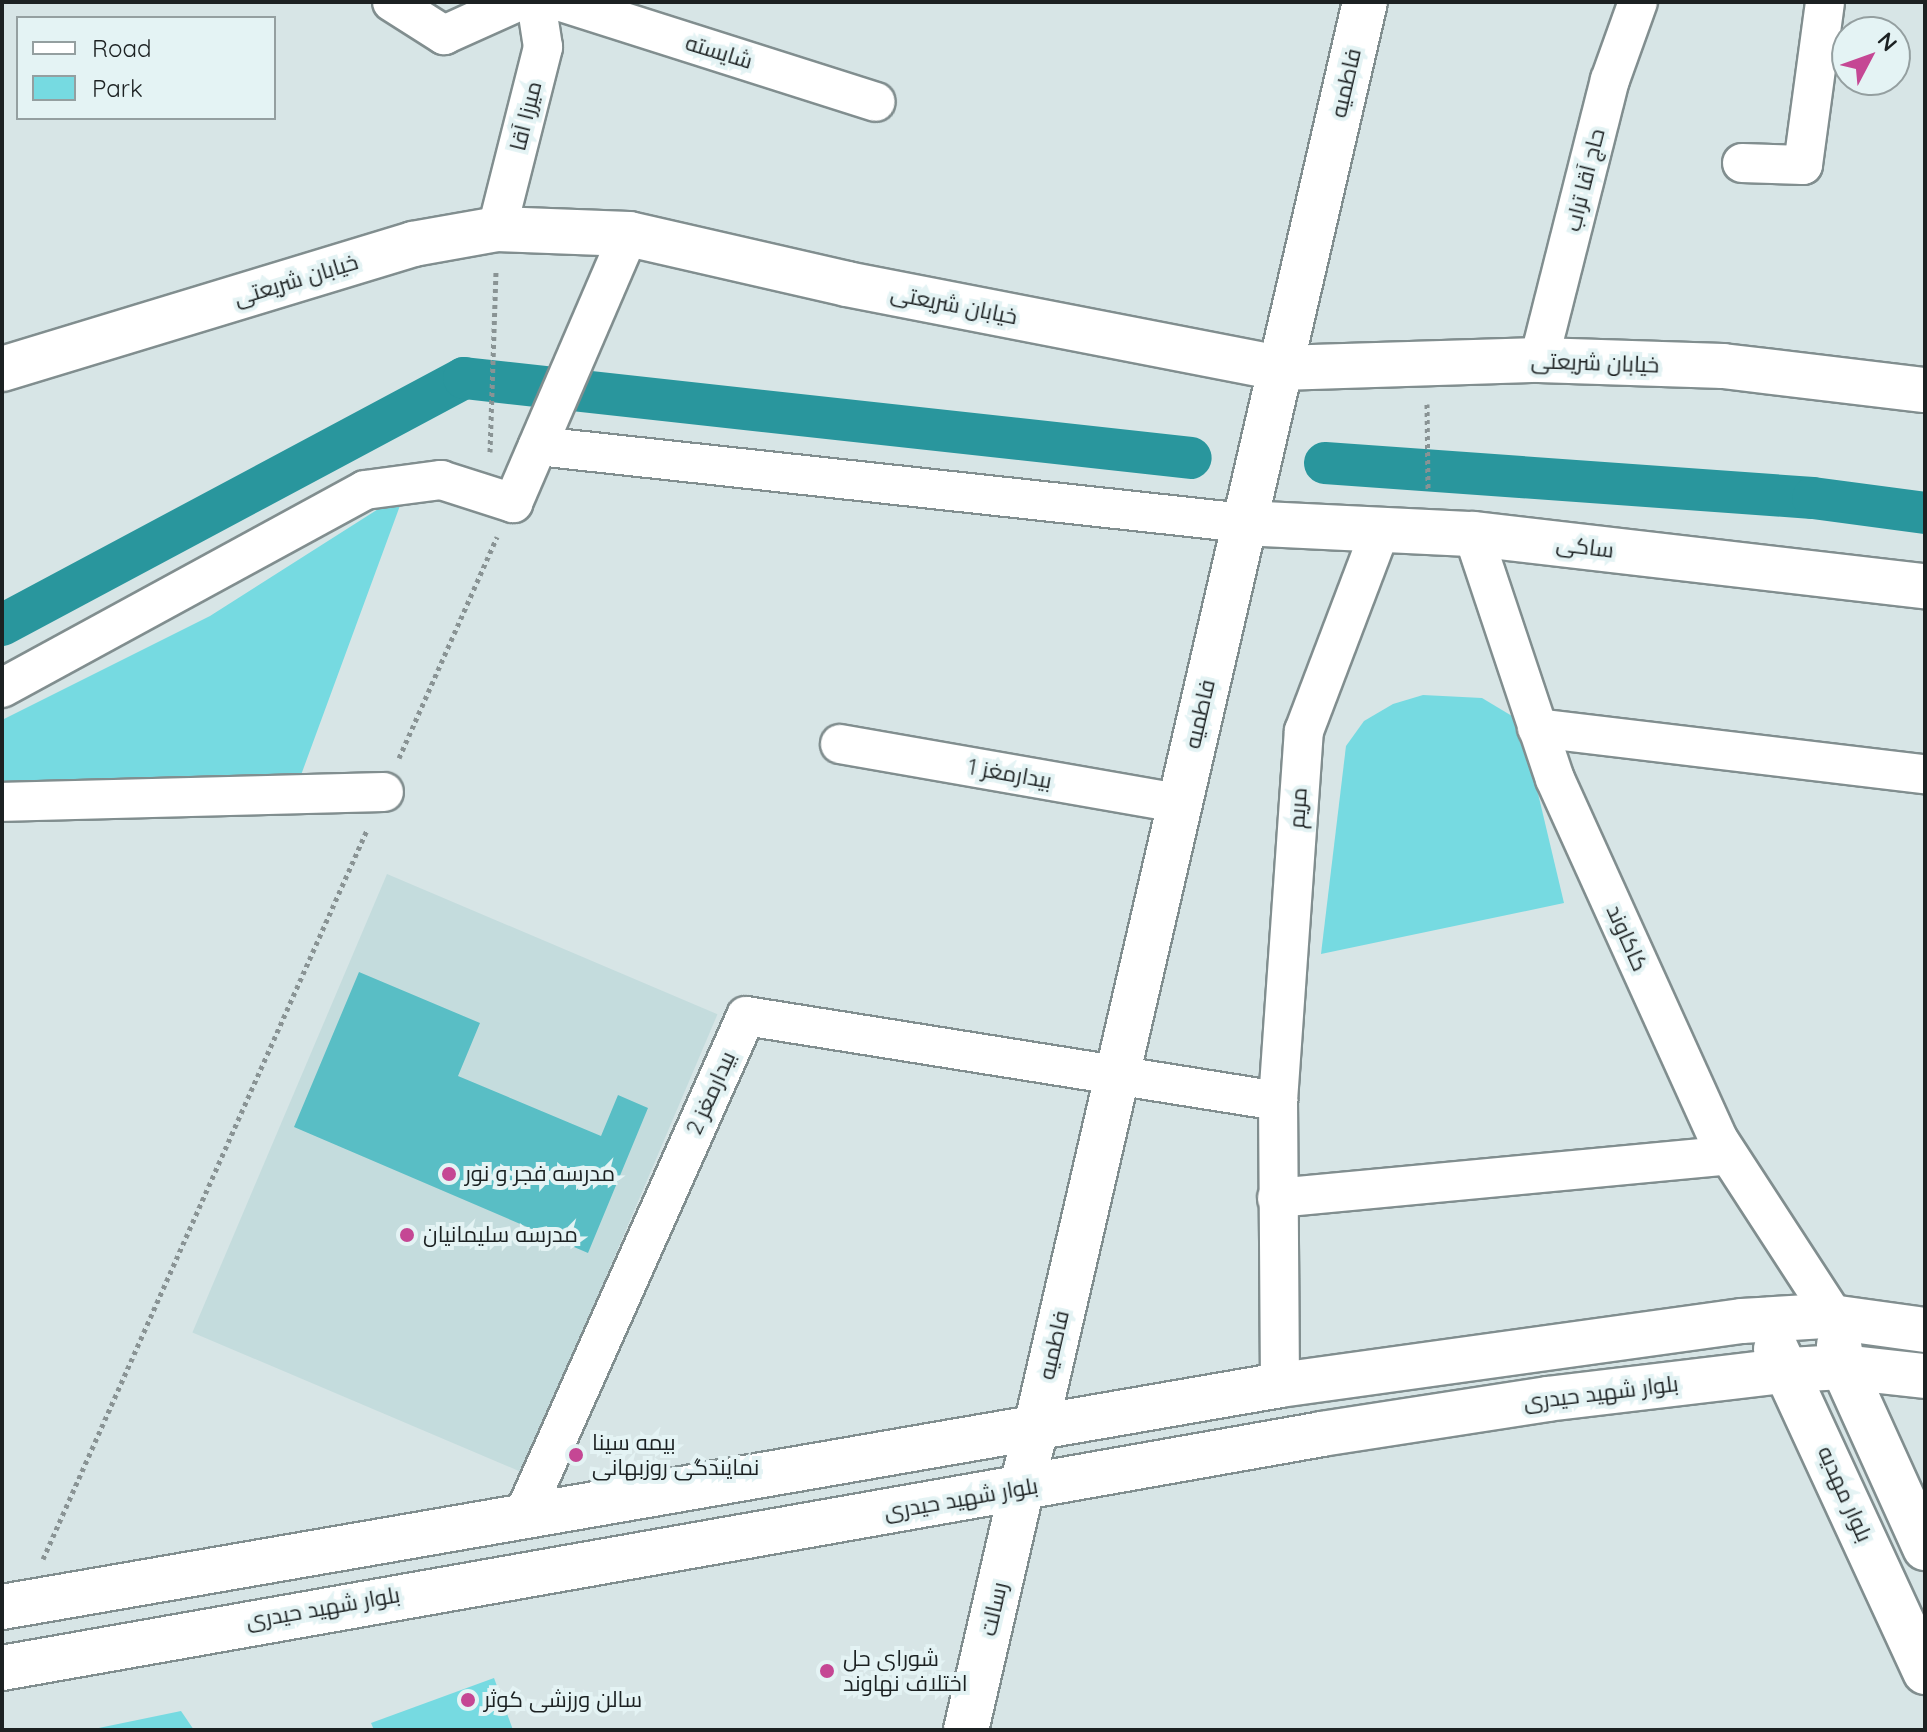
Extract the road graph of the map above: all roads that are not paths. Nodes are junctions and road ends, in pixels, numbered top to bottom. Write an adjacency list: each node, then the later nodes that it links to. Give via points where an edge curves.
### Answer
1 (392, 2): 2 (street, via 444,35)
2 (517, 2)
3 (536, 2): 10 (street, میرزا آقا, via 543,47)
4 (561, 2): 8 (street, شایسته)
5 (1365, 2): 13 (main road, فاطمیه)
6 (1638, 2): 12 (street, حاج آقا تراب, via 1610,80)
7 (1825, 2): 9 (street, via 1803,165)
8 (876, 102)
9 (1742, 163)
10 (497, 229): 11 (main road, خیابان شریعتی); 14 (main road, خیابان شریعتی, via 413,244)
11 (629, 234): 13 (main road, خیابان شریعتی, via 847,284); 16 (street)
12 (1539, 360): 13 (main road, خیابان شریعتی); 15 (main road, خیابان شریعتی, via 1723,366)
13 (1280, 368): 17 (main road, فاطمیه)
14 (2, 369)
15 (1925, 390)
16 (538, 446): 17 (street); 21 (street, via 513,503 441,480 365,490)
17 (1244, 523): 18 (main road, ساکی); 27 (main road, فاطمیه)
18 (1381, 528): 19 (main road, ساکی); 29 (street, مریم, via 1304,731)
19 (1473, 534): 20 (main road, ساکی); 22 (street, کاکاوند)
20 (1925, 586)
21 (2, 688)
22 (1537, 728): 24 (street); 30 (street, کاکاوند, via 1555,779)
23 (840, 744): 27 (street, بیدارمغز 1)
24 (1925, 774)
25 (384, 792): 26 (street)
26 (2, 802)
27 (1179, 803): 28 (main road, فاطمیه)
28 (1117, 1073): 29 (street); 39 (main road, فاطمیه); 41 (street, بیدارمغز 2, via 746,1016)
29 (1278, 1101): 31 (street, مریم)
30 (1728, 1155): 31 (street); 32 (street, کاکاوند)
31 (1277, 1198): 38 (street, مریم)
32 (1834, 1317): 33 (main road); 34 (main road); 35 (main road)
33 (1757, 1319): 36 (main road, بلوار مهدیه); 38 (main road)
34 (1925, 1330)
35 (1843, 1367): 36 (main road, بلوار شهید حیدری); 37 (main road, بلوار شهید حیدری); 42 (main road)
36 (1789, 1370): 40 (main road, بلوار شهید حیدری, via 1547,1399); 45 (main road, بلوار مهدیه)
37 (1925, 1376)
38 (1280, 1385): 39 (main road)
39 (1036, 1426): 40 (main road, فاطمیه); 41 (main road)
40 (1021, 1489): 44 (main road, بلوار شهید حیدری); 46 (main road, رسالت)
41 (524, 1514): 43 (main road)
42 (1925, 1548)
43 (12, 1606)
44 (2, 1668)
45 (1925, 1672)
46 (966, 1730)

